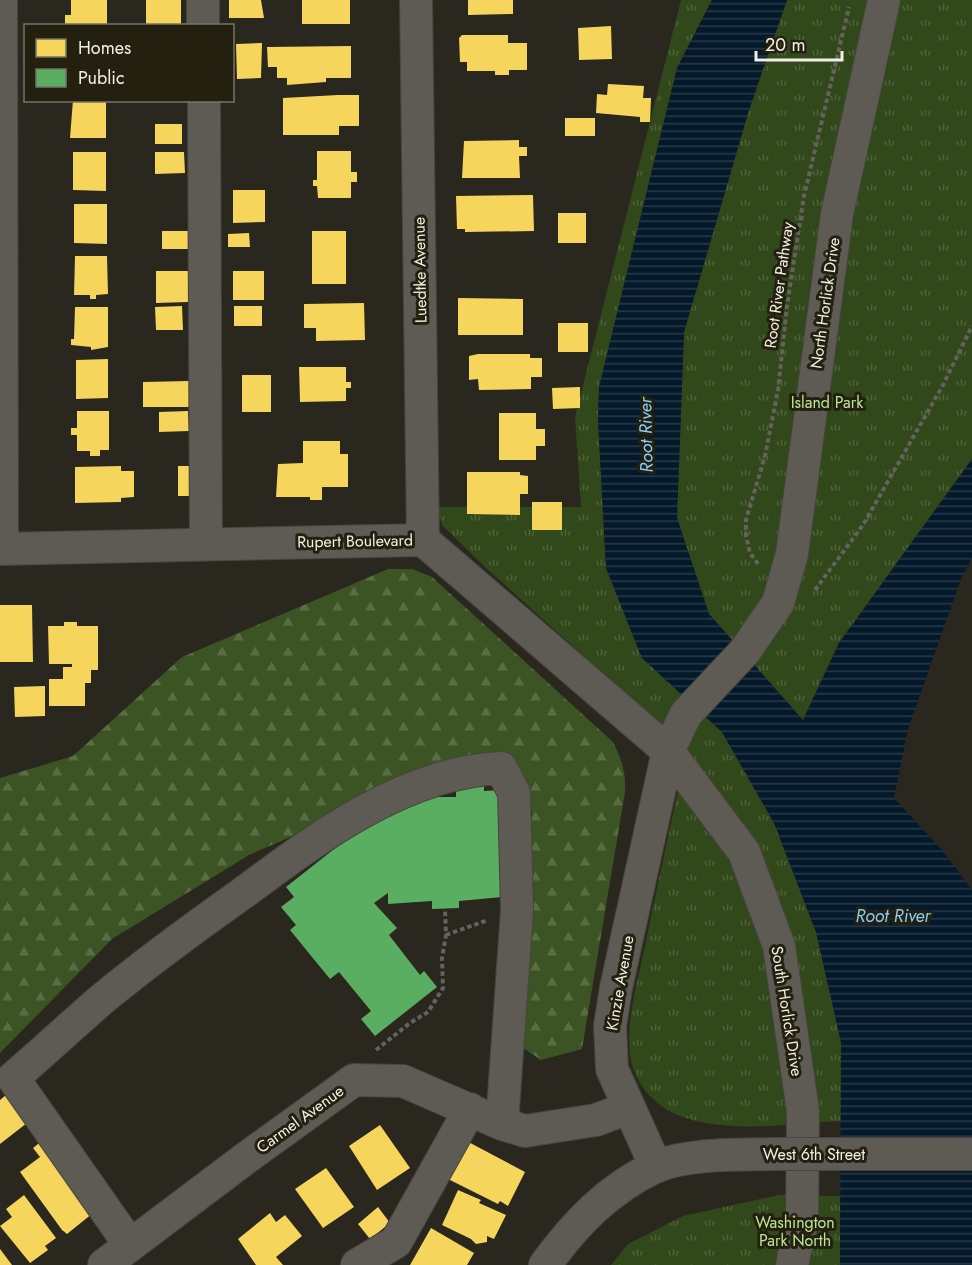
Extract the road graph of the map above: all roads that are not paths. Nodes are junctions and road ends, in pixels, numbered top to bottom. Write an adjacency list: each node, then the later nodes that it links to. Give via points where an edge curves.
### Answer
1 (1, 0): 9 (street)
2 (203, 0): 5 (street)
3 (416, 0): 7 (street, Luedtke Avenue)
4 (884, 0): 10 (street, North Horlick Drive, via 837,214 792,554 778,603 761,630 686,714)
5 (203, 24)
6 (204, 102): 8 (street)
7 (423, 540): 8 (street, Rupert Boulevard); 10 (street, Rupert Boulevard)
8 (206, 544): 9 (street, Rupert Boulevard)
9 (1, 549)
10 (668, 751): 11 (street, Kinzie Avenue, via 610,1026 612,1069); 20 (street, South Horlick Drive, via 744,852 779,946 803,1111 802,1221)
11 (628, 1108): 13 (street, Carmel Avenue, via 596,1120 525,1131); 15 (street, Kinzie Avenue)
12 (470, 1109): 13 (street, Carmel Avenue); 16 (street, Carmel Avenue, via 403,1081 354,1080); 18 (street, via 396,1242)
13 (502, 1124): 16 (street, via 517,910 514,793 501,768 476,769 437,780 368,807 210,916 102,1000 13,1078)
14 (972, 1154): 15 (street, West 6th Street, bridge, via 731,1155)
15 (656, 1167): 19 (street, via 602,1199)
16 (130, 1245): 17 (street, Carmel Avenue)
17 (104, 1265)
18 (357, 1265)
19 (545, 1265)
20 (792, 1265)

